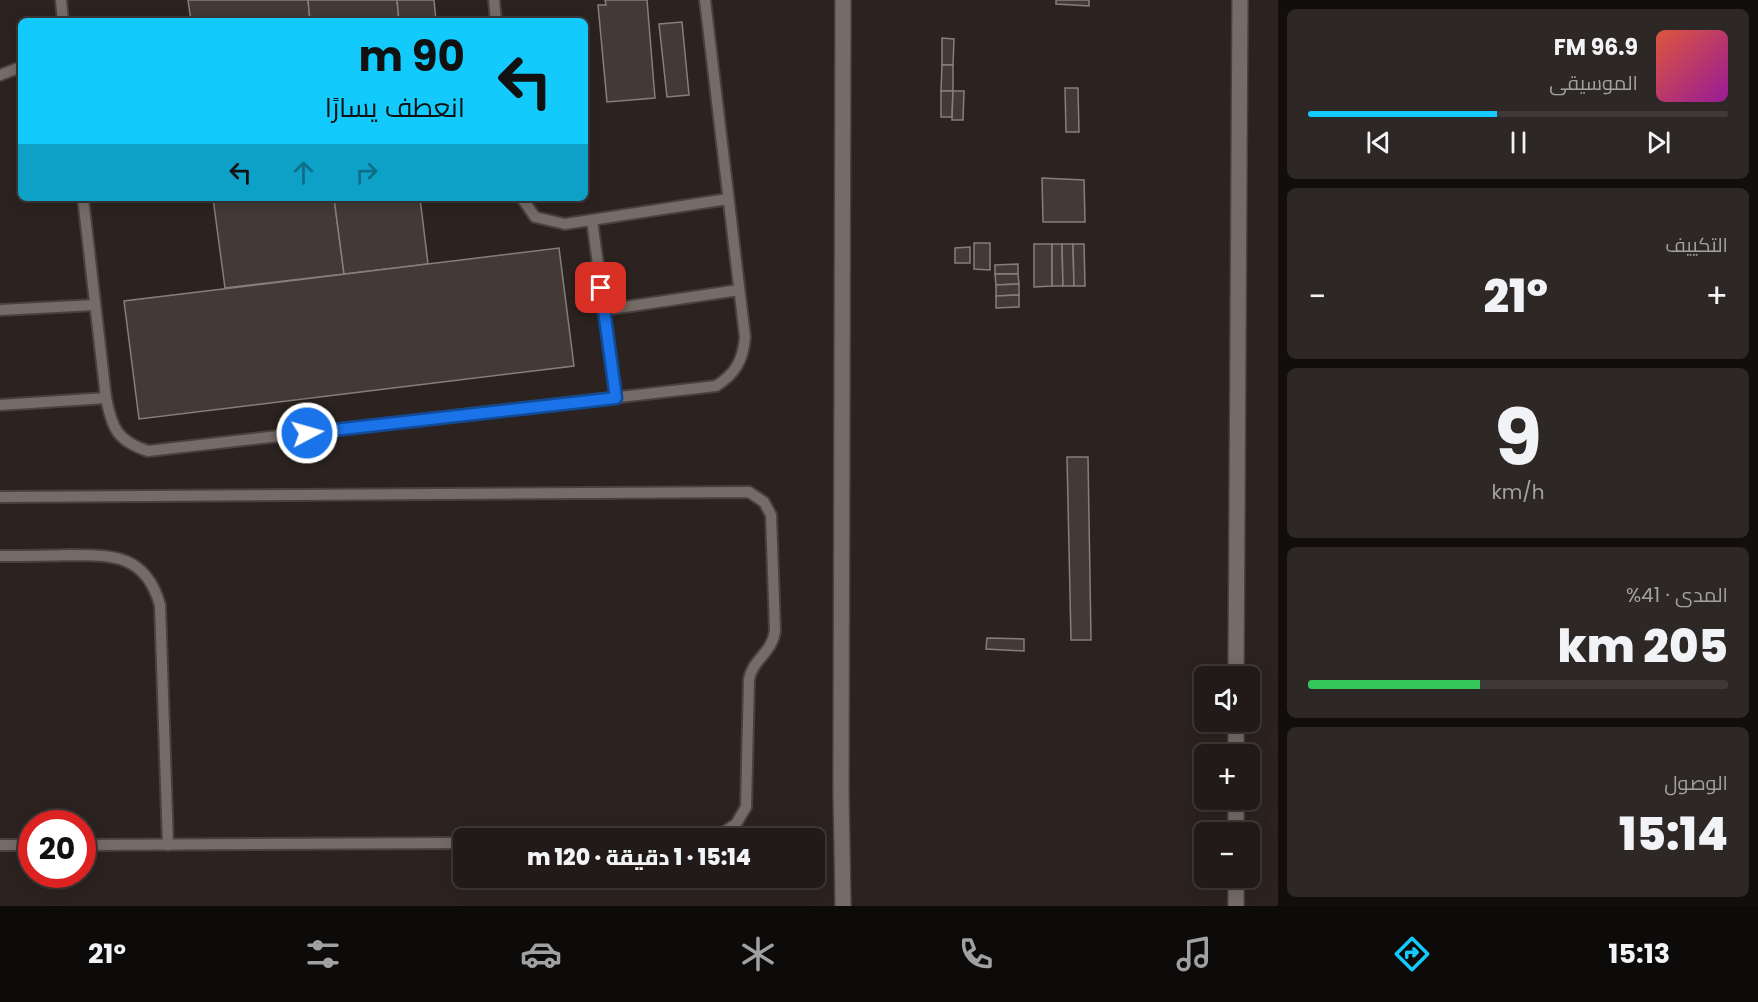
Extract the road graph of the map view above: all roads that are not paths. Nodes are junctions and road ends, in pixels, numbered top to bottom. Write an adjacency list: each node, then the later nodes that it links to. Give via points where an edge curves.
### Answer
1 (61, 0): 6 (lane)
2 (494, 0): 7 (lane)
3 (705, 0): 10 (lane)
4 (843, 0): 31 (street)
5 (1240, 0): 23 (street)
6 (63, 18)
7 (496, 18)
8 (18, 68): 9 (lane)
9 (0, 75)
10 (728, 199): 13 (lane); 14 (lane)
11 (83, 201): 15 (lane)
12 (523, 201): 13 (lane, via 535,216 549,222)
13 (592, 220): 17 (lane)
14 (739, 290): 17 (lane); 19 (lane, via 744,352 728,378 716,386)
15 (95, 305): 16 (lane); 18 (lane)
16 (0, 310)
17 (604, 310): 19 (lane)
18 (106, 398): 19 (lane, via 111,422 119,436 148,451); 20 (lane)
19 (616, 398)
20 (0, 405)
21 (0, 497): 24 (lane, via 749,492 764,502 771,515 775,631 772,645 754,666 749,680 746,807)
22 (0, 556): 29 (lane, via 116,556 138,567 152,584 160,605)
23 (1236, 666)
24 (730, 828)
25 (453, 843): 29 (lane)
26 (0, 845): 27 (lane)
27 (18, 845)
28 (96, 845): 29 (lane)
29 (168, 845)
30 (1236, 888): 32 (street)
31 (843, 906)
32 (1236, 906)

